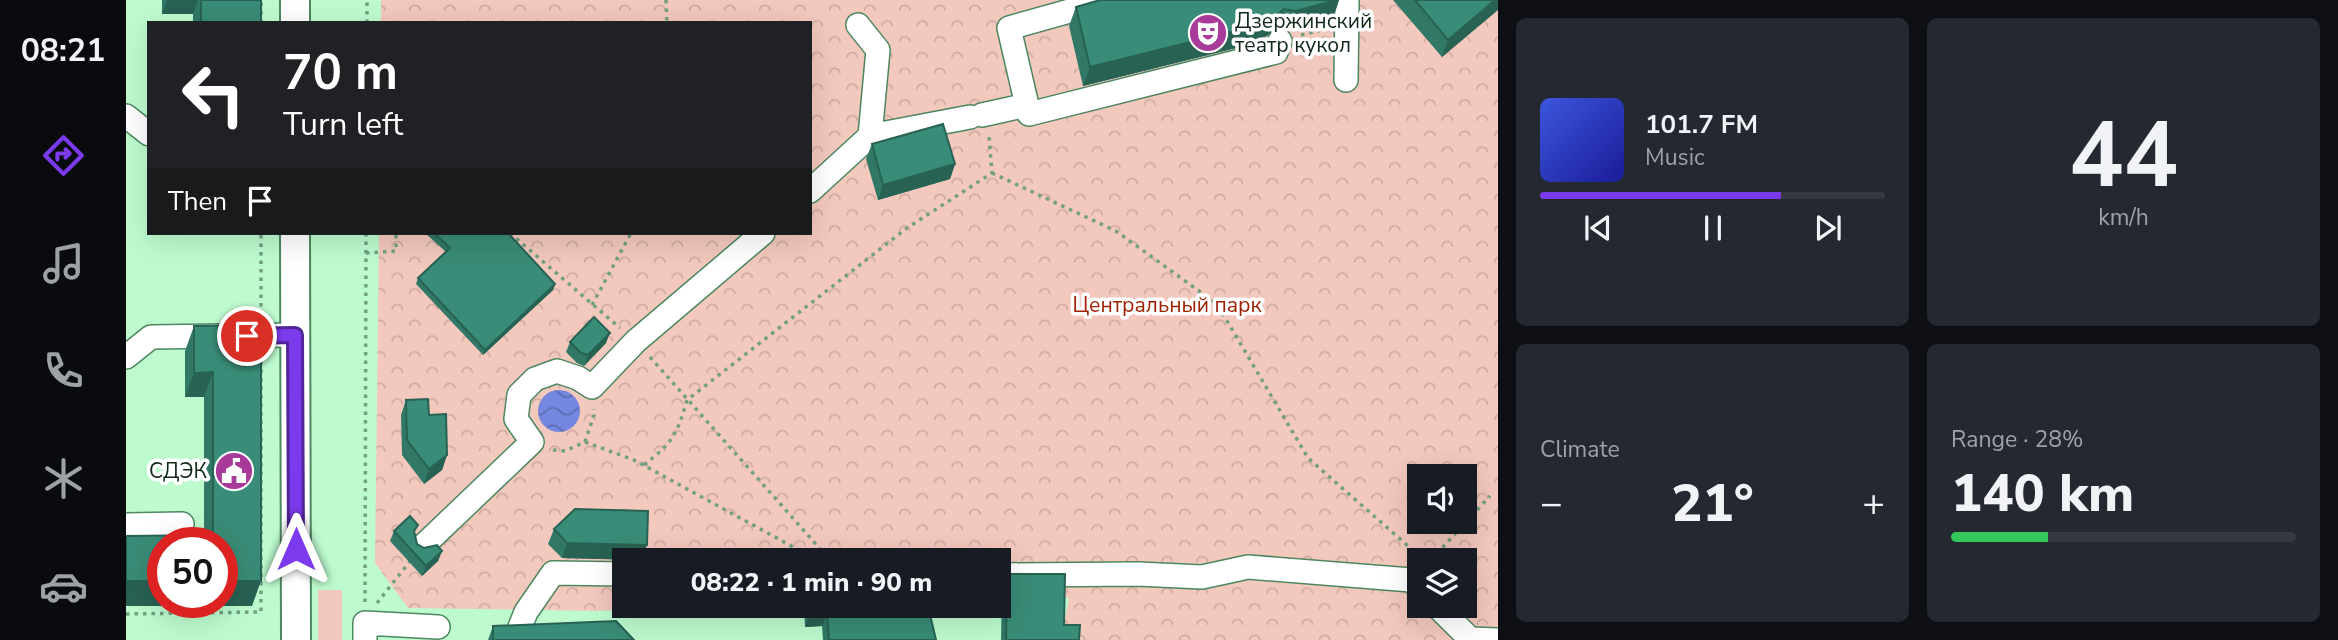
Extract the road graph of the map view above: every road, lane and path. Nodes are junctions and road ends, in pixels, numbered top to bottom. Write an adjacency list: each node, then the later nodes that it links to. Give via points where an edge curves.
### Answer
1 (261, 0): 7 (path)
2 (295, 0): 8 (main road)
3 (367, 0): 9 (path)
4 (666, 0): 10 (path)
5 (1109, 0): 14 (street, via 1009,28)
6 (1346, 0): 13 (street)
7 (261, 21)
8 (295, 21)
9 (367, 21)
10 (667, 21)
11 (858, 25): 18 (street, via 878,50)
12 (1280, 41): 14 (street, via 1276,52 1028,114)
13 (1346, 80)
14 (1027, 105): 15 (street)
15 (980, 115): 18 (street); 19 (path)
16 (126, 116): 17 (street)
17 (147, 132)
18 (870, 136): 20 (street)
19 (992, 173): 36 (path, via 907,228); 46 (path, via 1116,231 1217,304 1308,458)
20 (812, 189)
21 (261, 235): 30 (path)
22 (295, 235): 31 (main road)
23 (366, 235): 28 (path)
24 (396, 235): 28 (path, via 396,251)
25 (512, 235): 29 (path)
26 (630, 235): 29 (path)
27 (762, 235): 32 (street)
28 (366, 253): 55 (path)
29 (592, 305): 32 (path)
30 (261, 315)
31 (295, 335): 33 (street, via 151,337); 56 (main road)
32 (636, 341): 35 (street); 36 (path)
33 (126, 356)
34 (261, 356): 51 (path, via 261,612)
35 (592, 387): 37 (street, via 557,371 535,379 519,394 516,419); 38 (path, via 594,415)
36 (687, 400): 39 (path, via 669,445); 45 (path)
37 (532, 442): 38 (path, via 565,452); 43 (street)
38 (585, 442): 39 (path)
39 (644, 465): 44 (path)
40 (1490, 496): 47 (path)
41 (182, 524): 42 (street)
42 (126, 525)
43 (424, 545): 55 (path, via 385,590)
44 (795, 548)
45 (819, 548)
46 (1410, 548)
47 (1442, 548)
48 (612, 574): 54 (street, via 553,573)
49 (1011, 575): 50 (street, via 1202,577 1248,568)
50 (1407, 580)
51 (126, 614)
52 (1449, 618): 57 (street)
53 (438, 627): 55 (street)
54 (520, 627)
55 (365, 632)
56 (296, 640)
57 (1471, 640): 58 (street)
58 (1498, 640)

